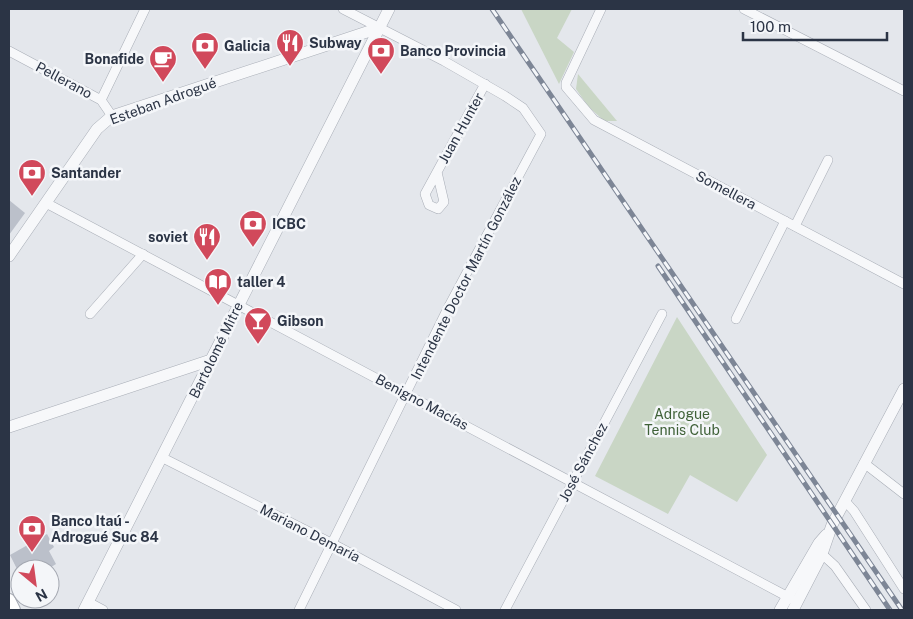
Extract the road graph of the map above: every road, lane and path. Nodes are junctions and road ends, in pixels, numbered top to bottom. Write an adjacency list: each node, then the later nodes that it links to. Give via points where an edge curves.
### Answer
1 (145, 9): 10 (street)
2 (343, 9): 6 (street)
3 (389, 9): 6 (street, Bartolomé Mitre)
4 (601, 9): 15 (street, Somellera, via 567,78 566,87 594,120)
5 (744, 9): 9 (street)
6 (379, 28): 8 (street); 11 (street, Esteban Adrogué); 20 (street, Bartolomé Mitre)
7 (9, 51): 10 (street, Pellerano)
8 (485, 84): 13 (street, Juan Hunter); 26 (street, Intendente Doctor Martín González, via 523,108 541,134)
9 (904, 91)
10 (101, 100): 11 (street, Pellerano)
11 (112, 116): 14 (street, Esteban Adrogué, via 97,129)
12 (828, 160): 16 (street)
13 (437, 172)
14 (46, 203): 17 (street, Benigno Macías); 18 (street, Esteban Adrogué)
15 (786, 221): 16 (street, Somellera); 23 (street)
16 (795, 226): 19 (street, Somellera)
17 (143, 254): 20 (street, Benigno Macías); 21 (street)
18 (9, 256)
19 (904, 284)
20 (238, 304): 24 (street, Bartolomé Mitre); 26 (street, Benigno Macías)
21 (90, 314)
22 (662, 314): 30 (street, José Sánchez)
23 (736, 319)
24 (211, 360): 27 (street); 28 (street, Bartolomé Mitre)
25 (904, 389): 29 (street)
26 (406, 394): 30 (street, Benigno Macías); 34 (street, Intendente Doctor Martín González)
27 (9, 427)
28 (163, 458): 34 (street, Mariano Demaría); 39 (street, Bartolomé Mitre)
29 (864, 463): 31 (street); 32 (street)
30 (572, 483): 38 (street, Benigno Macías); 44 (street, José Sánchez)
31 (904, 494)
32 (845, 502): 33 (street); 36 (street)
33 (829, 532): 35 (street); 38 (street, via 819,543)
34 (333, 544): 42 (street, Intendente Doctor Martín González); 43 (street, Mariano Demaría)
35 (822, 554): 38 (street); 46 (street, via 836,566)
36 (904, 589)
37 (9, 600): 40 (main road)
38 (792, 603): 45 (street)
39 (86, 606): 41 (street)
40 (14, 610)
41 (104, 610)
42 (299, 610)
43 (456, 610)
44 (505, 610)
45 (780, 610)
46 (866, 610)

